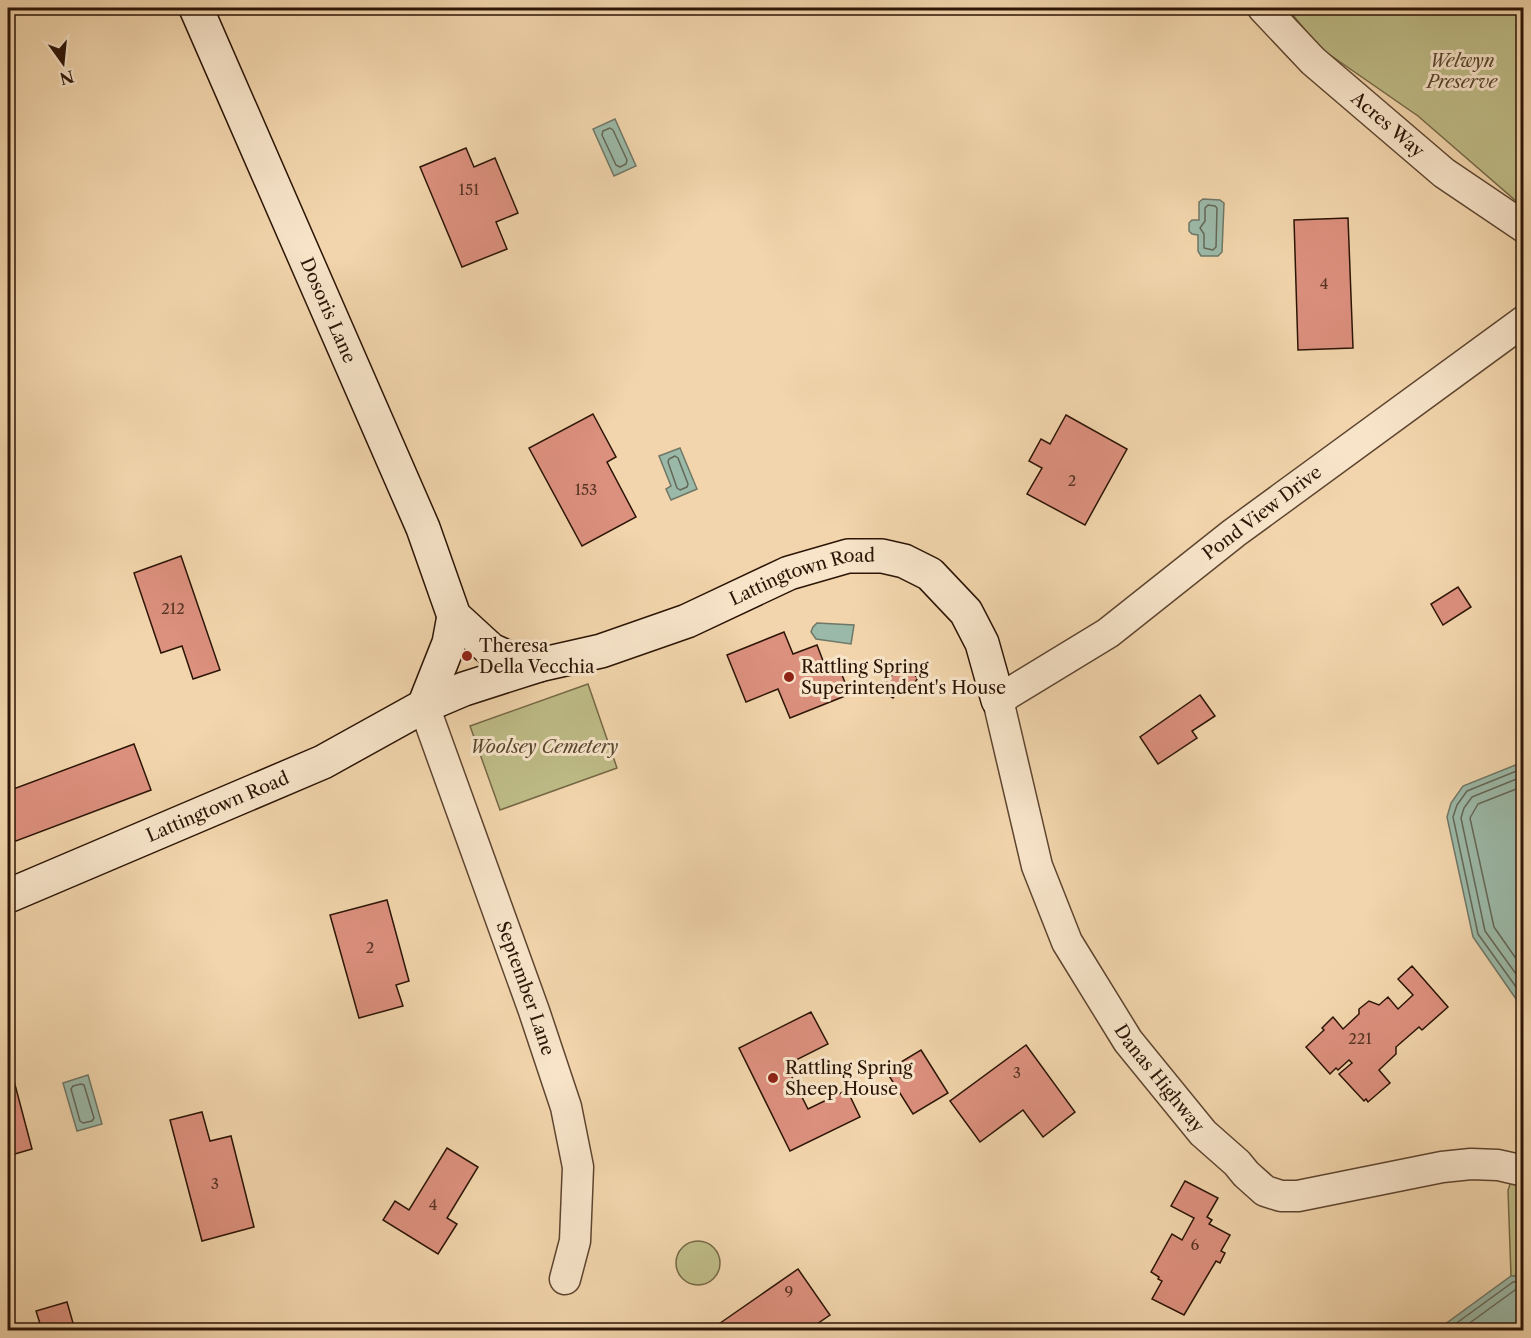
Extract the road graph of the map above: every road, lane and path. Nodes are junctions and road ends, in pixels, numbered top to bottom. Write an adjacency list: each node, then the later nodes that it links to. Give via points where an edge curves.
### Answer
1 (196, 8): 5 (street, Dosoris Lane, via 423,528)
2 (1263, 8): 3 (street, Acres Way, via 1313,61 1444,173)
3 (1524, 227)
4 (1524, 321): 7 (street, Pond View Drive, via 1234,533 1108,633)
5 (454, 616): 6 (street, Lattingtown Road, via 491,650); 8 (street, via 449,643)
6 (539, 665): 7 (street, Lattingtown Road, via 601,651 687,621 789,573 848,556 882,556 904,561 930,574 966,612 982,643); 8 (street, Lattingtown Road)
7 (998, 700): 10 (street, Danas Highway, via 1037,866 1067,942 1128,1041 1203,1133 1246,1174 1265,1191 1298,1196 1442,1167 1498,1165)
8 (424, 706): 9 (street, Lattingtown Road, via 323,762); 11 (street, September Lane, via 566,1107 578,1167 575,1240)
9 (8, 896)
10 (1524, 1171)
11 (565, 1279)

